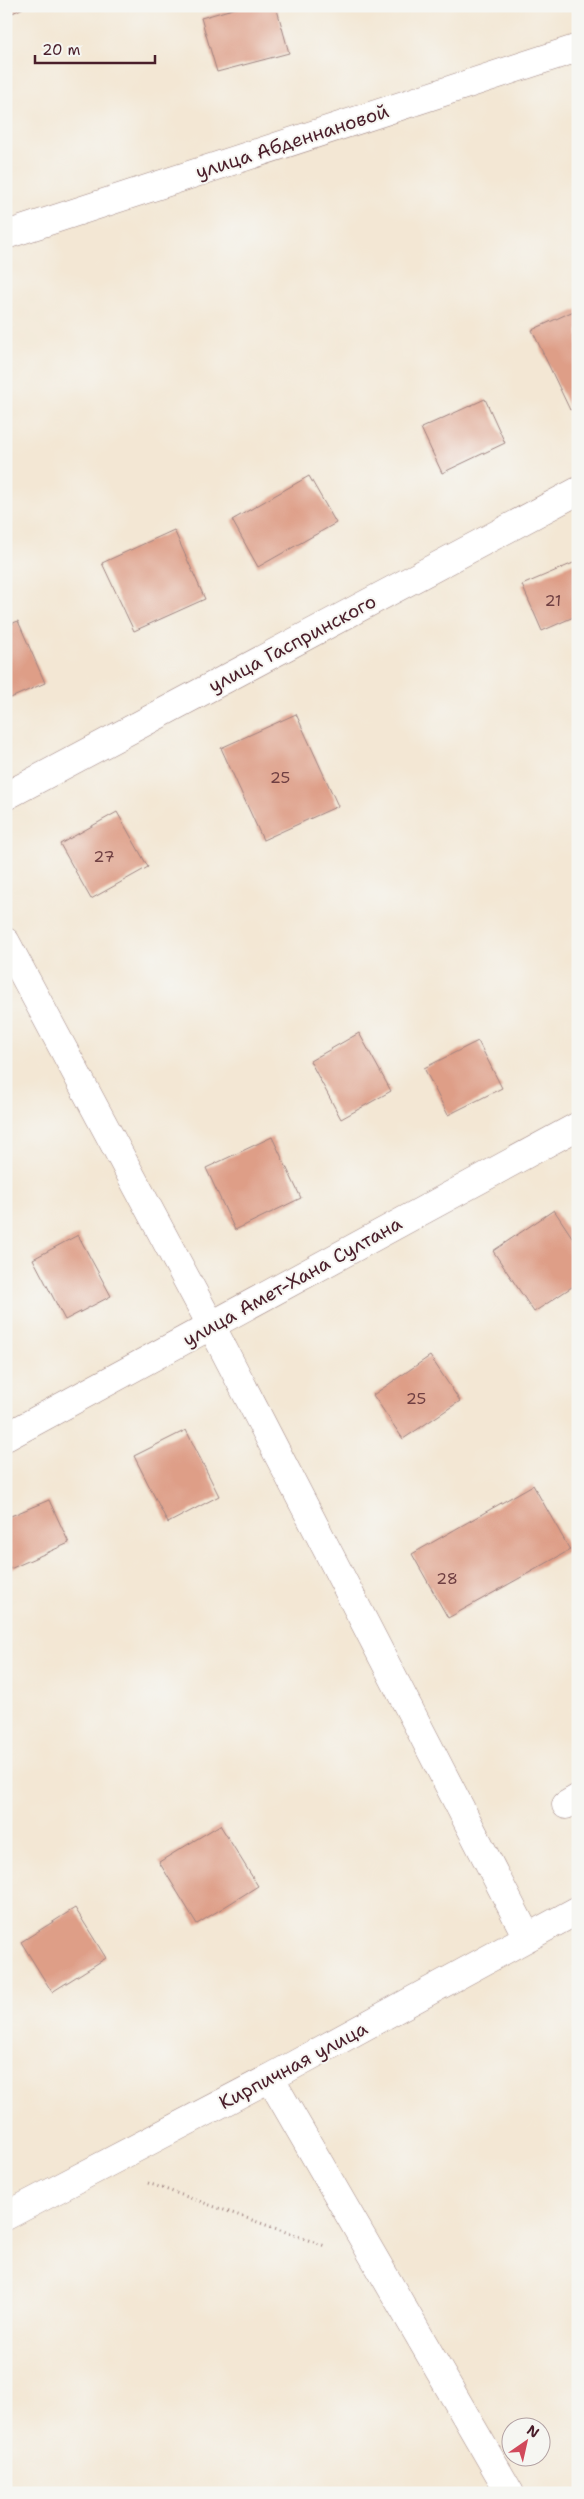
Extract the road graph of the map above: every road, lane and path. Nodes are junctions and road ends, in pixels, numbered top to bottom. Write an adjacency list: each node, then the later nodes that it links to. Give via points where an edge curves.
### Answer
1 (578, 48): 2 (street, улица Абденнановой)
2 (6, 235)
3 (578, 491): 4 (street, улица Гаспринского)
4 (6, 796)
5 (6, 942): 7 (street)
6 (578, 1126): 7 (street, улица Амет-Хана Султана)
7 (211, 1325): 8 (street, улица Амет-Хана Султана); 10 (street)
8 (6, 1437)
9 (578, 1910): 10 (street, Кирпичная улица)
10 (527, 1937): 11 (street, Кирпичная улица)
11 (270, 2078): 12 (street, Кирпичная улица); 14 (street)
12 (101, 2166): 13 (street, Кирпичная улица); 14 (path)
13 (6, 2216)
14 (378, 2265): 15 (street)
15 (510, 2493)

